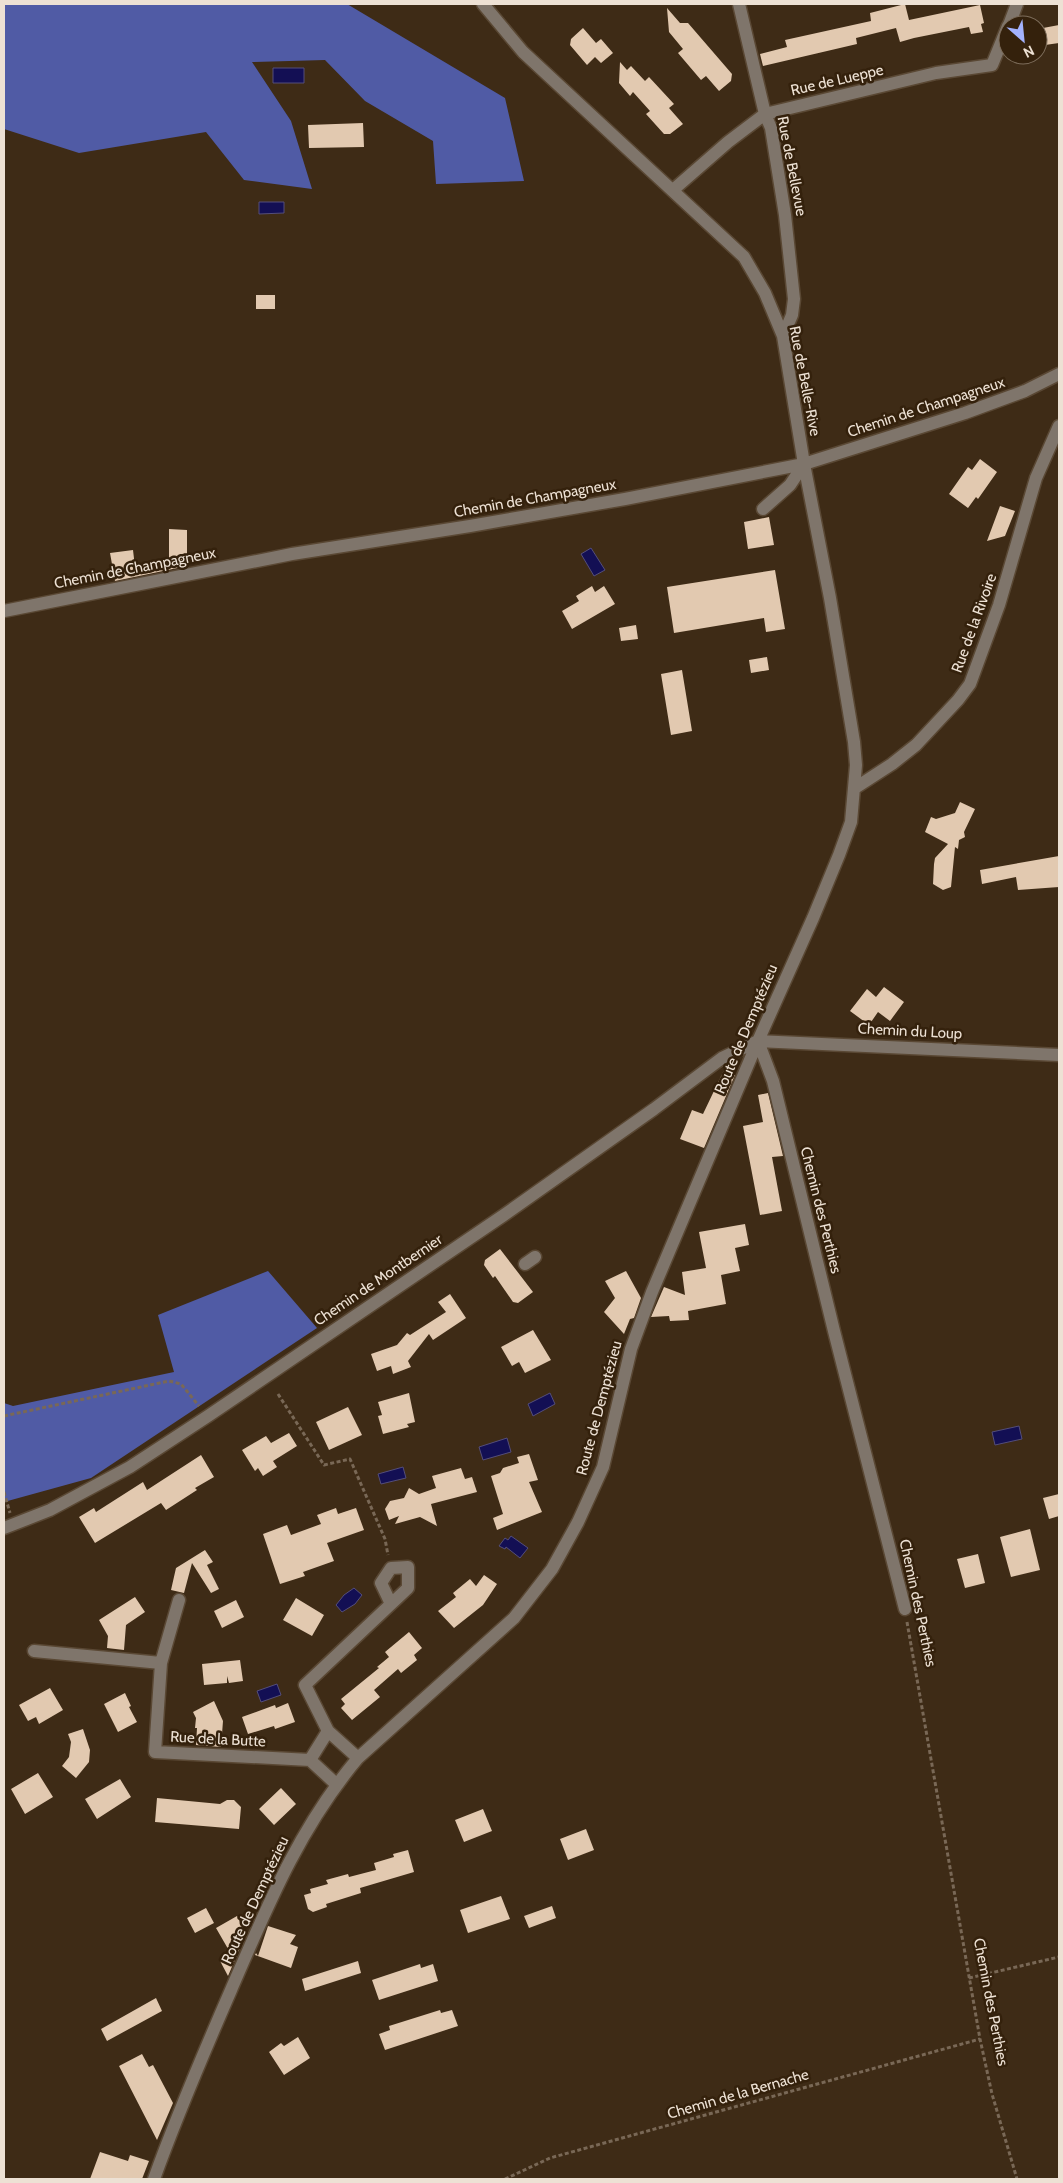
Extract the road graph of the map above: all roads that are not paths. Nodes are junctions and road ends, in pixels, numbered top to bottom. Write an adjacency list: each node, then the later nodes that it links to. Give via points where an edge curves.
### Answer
1 (483, 4): 5 (street, Rue de Belle-Rive, via 523,52)
2 (739, 4): 4 (street, Rue de Bellevue)
3 (998, 50): 4 (street, Rue de Lueppe, via 992,65 936,73)
4 (766, 114): 5 (street, Rue de Lueppe); 6 (street, Rue de Bellevue, via 786,215 794,298 792,315)
5 (673, 190): 6 (street, Rue de Belle-Rive, via 744,257 765,293)
6 (783, 336): 9 (street, Rue de Belle-Rive)
7 (1059, 374): 9 (street, Chemin de Champagneux, via 965,414)
8 (1059, 426): 12 (street, Rue de la Rivoire, via 1036,478 999,605 970,684 916,745)
9 (804, 464): 10 (street, via 790,485); 11 (street, Chemin de Champagneux, via 475,526 300,552); 12 (street, Rue de Belle-Rive, via 847,694 856,765)
10 (763, 509)
11 (4, 611)
12 (855, 788): 13 (street, Route de Demptézieu, via 851,822 839,855)
13 (758, 1040): 14 (street, Chemin du Loup); 15 (street, Chemin de Montbernier, via 722,1058 504,1215 208,1416 130,1466 50,1510); 18 (street, Chemin des Perthies, via 773,1081); 22 (street, Route de Demptézieu, via 630,1349 603,1467 552,1569 514,1618)
14 (1059, 1055)
15 (4, 1528)
16 (180, 1600): 20 (street)
17 (391, 1604): 17 (street, via 408,1588 408,1567 391,1568 381,1583); 21 (street, via 305,1685)
18 (905, 1609)
19 (34, 1651): 20 (street)
20 (161, 1663): 23 (street, Rue de la Butte, via 155,1752)
21 (328, 1731): 22 (street); 23 (street)
22 (358, 1758): 24 (street, Route de Demptézieu)
23 (310, 1760): 24 (street)
24 (336, 1784): 25 (street, Route de Demptézieu, via 308,1827 276,1887 194,2076)
25 (154, 2179)

